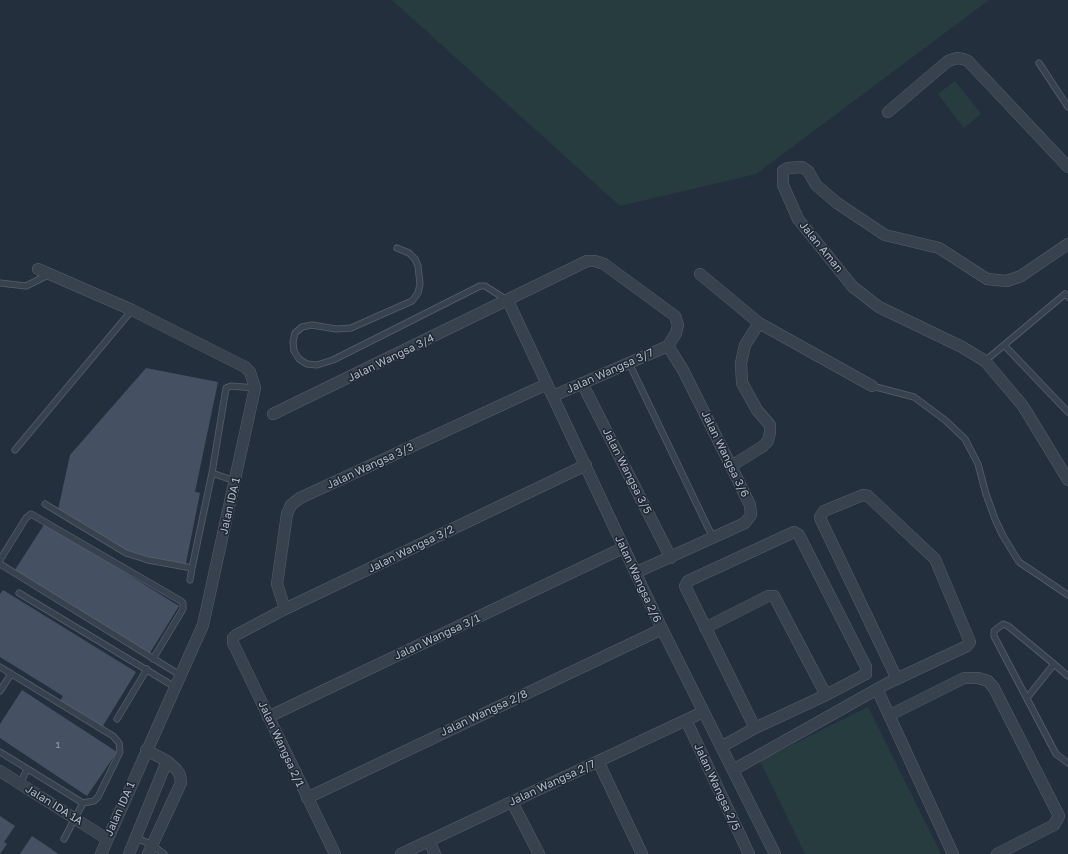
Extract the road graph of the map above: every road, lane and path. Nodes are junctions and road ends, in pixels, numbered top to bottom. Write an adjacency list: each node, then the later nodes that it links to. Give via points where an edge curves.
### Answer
1 (1039, 63): 2 (lane)
2 (1068, 107)
3 (888, 112): 4 (street, via 948,61 963,59 968,61)
4 (1068, 167)
5 (1068, 244): 17 (street, Jalan Aman, via 1020,276 1007,281 987,280 939,248 885,235 837,203 816,185 808,171 802,167 788,168 784,171 783,185 798,219 853,287 880,307 962,346)
6 (396, 248): 12 (lane, via 409,253 418,266 420,284 418,293 412,300 352,328 336,329 312,325 302,327 295,333 293,342 294,351 299,359 307,364 318,365 333,360 480,286 485,286)
7 (38, 269): 8 (street)
8 (50, 274): 10 (lane, via 26,286); 13 (street)
9 (700, 274): 14 (street)
10 (0, 283)
11 (1068, 297): 15 (lane, via 1065,294)
12 (508, 301): 16 (street, Jalan Wangsa 3/4, via 586,261 595,261 612,269 675,316 678,325); 20 (street, Jalan Wangsa 2/6); 25 (street, Jalan Wangsa 3/4)
13 (132, 310): 22 (street, via 246,367); 26 (lane)
14 (759, 323): 21 (street); 28 (street, via 742,353 742,383 757,410 770,425 770,432 768,441 762,447)
15 (1004, 345): 17 (lane); 24 (lane)
16 (668, 346): 18 (street, Jalan Wangsa 3/7); 28 (street, Jalan Wangsa 3/6, via 683,370)
17 (985, 361): 30 (street, Jalan Aman, via 1023,406)
18 (629, 363): 19 (street, Jalan Wangsa 3/7); 33 (lane)
19 (582, 383): 23 (street, Jalan Wangsa 3/7); 35 (street, Jalan Wangsa 3/5)
20 (547, 384): 23 (street, Jalan Wangsa 2/6); 43 (street, Jalan Wangsa 3/3, via 300,498 291,505 287,514 278,584)
21 (872, 386): 42 (lane, via 914,397 965,439 978,464 998,524 1019,562)
22 (255, 388): 29 (lane, via 226,388); 31 (street, Jalan IDA 1)
23 (553, 396): 27 (street, Jalan Wangsa 2/6)
24 (1068, 412)
25 (273, 414)
26 (15, 450)
27 (586, 465): 34 (street, Jalan Wangsa 2/6); 43 (street, Jalan Wangsa 3/2)
28 (731, 466): 33 (street, Jalan Wangsa 3/6, via 750,505 751,515 745,523)
29 (212, 473): 31 (lane); 38 (lane)
30 (1068, 480)
31 (235, 481): 52 (street, Jalan IDA 1, via 203,625)
32 (45, 504): 38 (lane, via 126,553)
33 (713, 538): 35 (street, Jalan Wangsa 3/6)
34 (623, 548): 39 (street, Jalan Wangsa 2/6); 62 (street, Jalan Wangsa 3/1)
35 (671, 558): 39 (street, Jalan Wangsa 3/6)
36 (0, 560): 47 (lane, via 31,514 181,601 183,609)
37 (0, 564): 47 (lane)
38 (192, 568): 40 (lane)
39 (637, 572): 45 (street, Jalan Wangsa 2/6)
40 (190, 580)
41 (19, 593): 50 (lane)
42 (1068, 595)
43 (285, 609): 46 (street, Jalan Wangsa 3/2)
44 (705, 628): 58 (street, via 768,596 774,596); 58 (street, via 685,590 686,583 791,532 797,533 867,670 864,676); 65 (street)
45 (662, 629): 60 (street, Jalan Wangsa 2/6); 76 (street, Jalan Wangsa 2/8)
46 (236, 635): 62 (street, Jalan Wangsa 2/1, via 233,643)
47 (153, 658): 52 (lane)
48 (1054, 664): 53 (lane); 59 (lane); 59 (lane, via 1008,626 1003,624 994,631 994,636)
49 (0, 667): 51 (lane)
50 (147, 669): 55 (lane); 63 (lane)
51 (11, 674): 57 (lane); 78 (lane, via 113,736 119,743 120,752 98,797 94,801)
52 (180, 675): 55 (street, Jalan IDA 1)
53 (1068, 676)
54 (897, 679): 54 (street, via 820,516 863,495 868,496 935,559 970,642 967,646); 56 (street)
55 (175, 687): 67 (street, Jalan IDA 1)
56 (878, 689): 61 (street); 73 (street)
57 (0, 691)
58 (826, 695): 65 (street)
59 (1027, 698): 71 (lane, via 1056,754)
60 (703, 712): 64 (street, Jalan Wangsa 2/7); 66 (street, Jalan Wangsa 2/6)
61 (890, 715): 95 (street); 96 (street, via 964,678 988,681 994,688 1059,816 1054,825)
62 (268, 717): 76 (street, Jalan Wangsa 2/1)
63 (117, 719)
64 (686, 720): 70 (street, Jalan Wangsa 2/7); 93 (street, Jalan Wangsa 2/5)
65 (755, 728): 66 (street)
66 (721, 747): 73 (street, Jalan Wangsa 2/6)
67 (146, 750): 69 (street); 82 (street, Jalan IDA 1)
68 (0, 752): 72 (lane)
69 (167, 761): 80 (street); 84 (street, via 180,775 181,783)
70 (598, 762): 77 (street, Jalan Wangsa 2/7); 92 (street)
71 (1068, 763)
72 (27, 769): 75 (lane); 78 (lane)
73 (733, 770): 94 (street, Jalan Wangsa 2/6)
74 (0, 771): 75 (street, Jalan IDA 1A)
75 (20, 784): 79 (street, Jalan IDA 1A)
76 (307, 798): 88 (street, Jalan Wangsa 2/1)
77 (512, 802): 83 (street, Jalan Wangsa 2/7); 91 (street)
78 (83, 803): 79 (lane)
79 (75, 819): 81 (lane); 82 (street, Jalan IDA 1A)
80 (137, 838): 84 (lane); 86 (street)
81 (64, 839)
82 (107, 839): 85 (street, Jalan IDA 1)
83 (428, 841): 89 (street, Jalan Wangsa 2/7); 90 (street)
84 (150, 850): 87 (lane)
85 (101, 854)
86 (129, 854)
87 (164, 854)
88 (335, 854)
89 (401, 854)
90 (435, 854)
91 (539, 854)
92 (642, 854)
93 (749, 854)
94 (775, 854)
95 (954, 854)
96 (998, 854)

